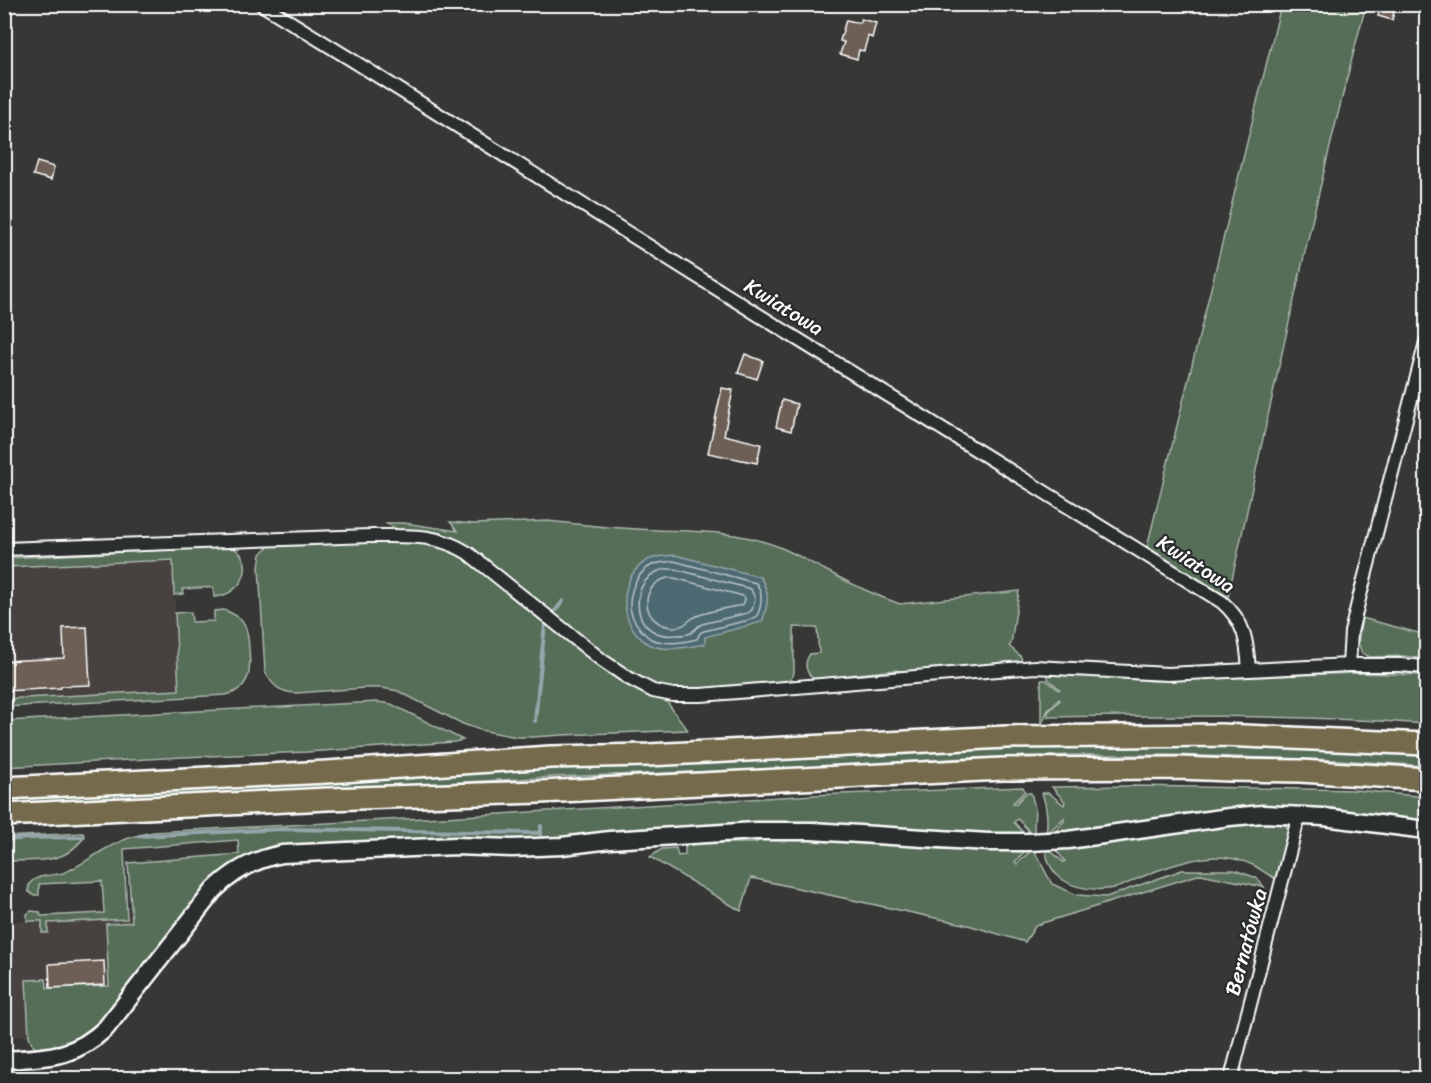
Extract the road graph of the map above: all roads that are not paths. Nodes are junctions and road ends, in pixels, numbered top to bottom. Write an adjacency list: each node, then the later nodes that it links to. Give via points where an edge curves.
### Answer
1 (261, 4): 6 (street, Kwiatowa, via 1222,602 1241,625)
2 (1426, 342): 4 (street, via 1359,599)
3 (4, 549): 6 (street, via 430,537 468,553 630,679 653,691 673,695 1019,668 1168,674)
4 (1349, 665): 5 (street); 6 (street)
5 (1426, 667)
6 (1250, 670)
7 (1426, 744): 9 (highway, via 1221,735 1006,737 550,757)
8 (1426, 779): 10 (highway, via 1179,768 1003,769)
9 (4, 788)
10 (4, 815)
11 (1299, 815): 12 (street); 13 (street, via 1229,817 1054,841 988,842 756,831 562,846 455,846 269,856 240,870 214,890 98,1036 61,1055); 14 (street, Bernatówka)
12 (1426, 830)
13 (4, 1060)
14 (1231, 1078)

